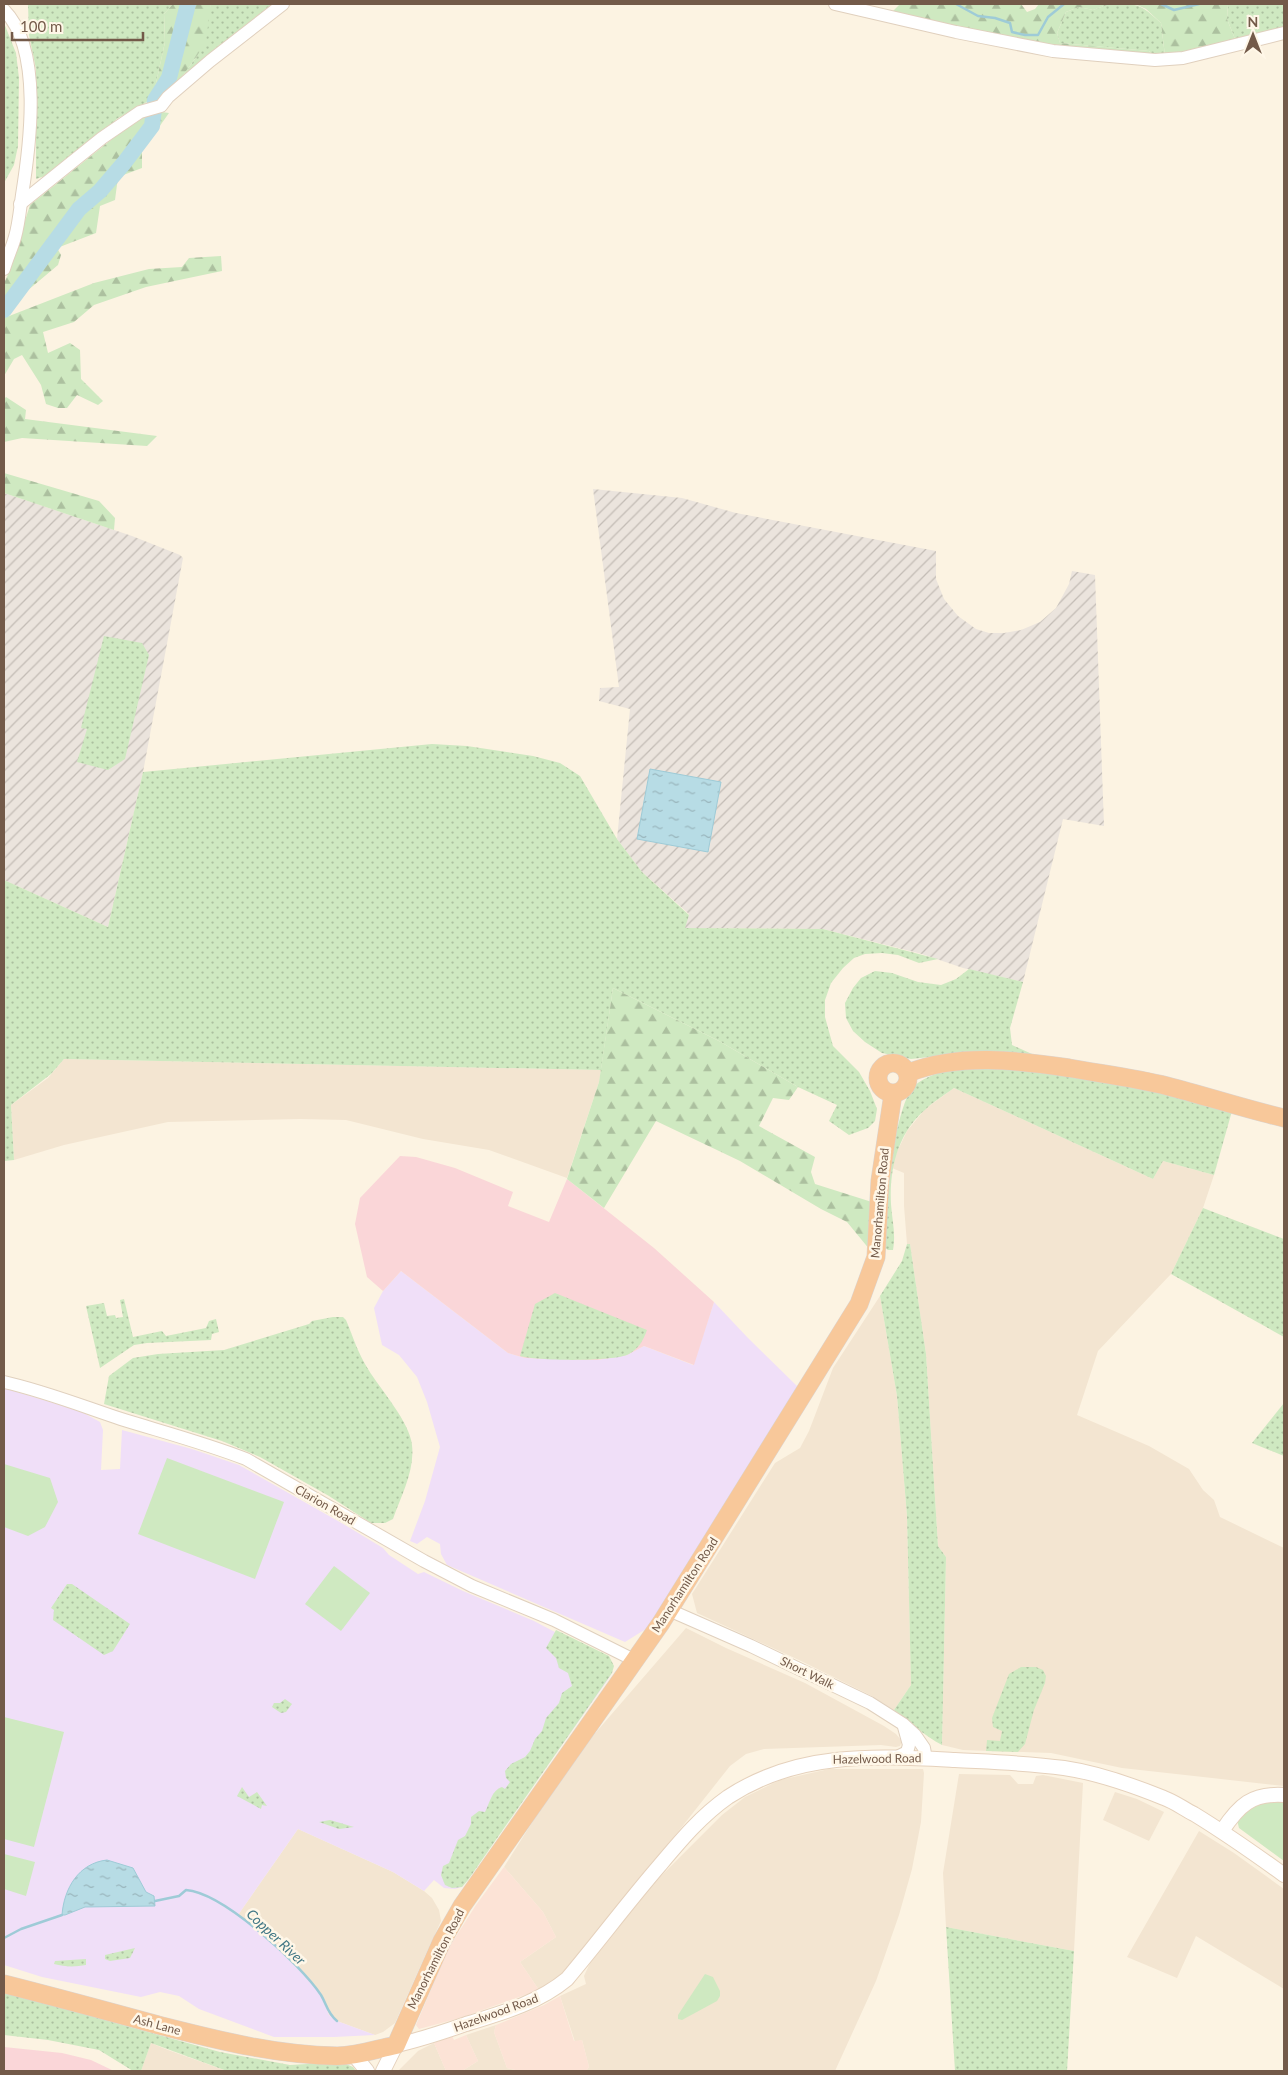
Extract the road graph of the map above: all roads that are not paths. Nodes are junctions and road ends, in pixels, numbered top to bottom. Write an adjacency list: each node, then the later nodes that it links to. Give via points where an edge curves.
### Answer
1 (283, 4): 5 (street, via 210,61 161,106 140,112 102,138)
2 (835, 4): 4 (street, via 1053,51 1155,60 1183,58)
3 (4, 10): 5 (street, via 20,36 30,78 30,144)
4 (1284, 33)
5 (20, 204): 6 (street, via 16,235)
6 (4, 269)
7 (908, 1073): 8 (highway, via 906,1087); 8 (highway, via 895,1063 882,1068 878,1082 884,1091); 9 (highway, via 930,1066 1018,1060 1145,1081)
8 (893, 1094): 11 (highway, Manorhamilton Road, via 880,1181 876,1257 859,1304)
9 (1284, 1118)
10 (4, 1382): 12 (street, Clarion Road, via 246,1459 472,1586 554,1620)
11 (669, 1610): 12 (highway, Manorhamilton Road); 13 (street, Short Walk, via 792,1665 870,1703)
12 (634, 1660): 20 (highway, Manorhamilton Road, via 462,1906)
13 (903, 1724): 14 (street, via 909,1745 907,1752); 15 (street, Short Walk, via 922,1743)
14 (895, 1758): 15 (main road, Hazelwood Road); 20 (main road, Hazelwood Road, via 833,1759 806,1764 745,1788 706,1814 682,1838 567,1979 557,1987 521,2006)
15 (926, 1759): 17 (main road, Hazelwood Road, via 1033,1764 1103,1776 1167,1799)
16 (1284, 1795): 17 (main road, via 1269,1794 1247,1801)
17 (1222, 1831): 18 (main road, Hazelwood Road)
18 (1284, 1875)
19 (4, 1984): 22 (highway, Ash Lane, via 208,2039 278,2052)
20 (396, 2045): 21 (highway, Ash Lane); 25 (main road)
21 (378, 2048): 22 (highway, Ash Lane, via 370,2045 337,2048); 23 (highway, Ash Lane)
22 (313, 2054): 23 (highway, Ash Lane)
23 (354, 2055): 24 (main road)
24 (367, 2071)
25 (383, 2071)

